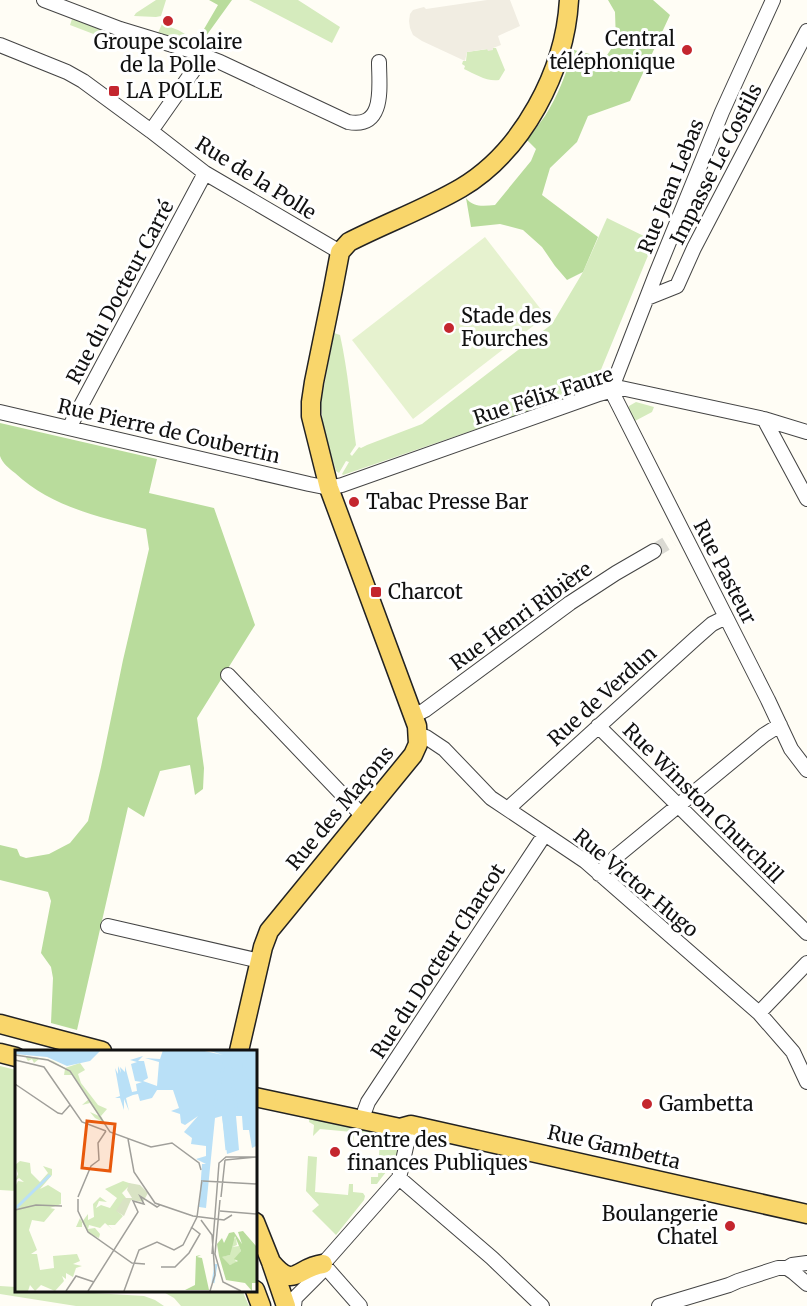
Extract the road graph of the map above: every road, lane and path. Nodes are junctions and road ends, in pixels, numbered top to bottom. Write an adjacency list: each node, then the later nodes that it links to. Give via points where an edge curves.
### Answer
1 (44, 0): 6 (street)
2 (569, 0): 10 (main road, via 564,39 547,87 501,155 463,187 349,242)
3 (773, 0): 11 (street, Rue Jean Lebas, via 722,112)
4 (807, 31): 11 (street, Impasse Le Costils, via 677,286)
5 (0, 46): 8 (street, Rue de la Polle, via 76,77)
6 (205, 56): 7 (street, via 353,123 365,121 376,110); 8 (street)
7 (379, 62)
8 (151, 130): 9 (street, Rue de la Polle)
9 (205, 173): 10 (street, Rue de la Polle); 15 (street, Rue du Docteur Carré)
10 (340, 252): 17 (main road, Rue des Maçons, via 311,402 313,427)
11 (647, 298): 12 (street, Rue Jean Lebas)
12 (611, 390): 14 (street, Rue Félix Faure, via 621,388); 17 (street, Rue Félix Faure); 20 (street, Rue Pasteur, via 678,537)
13 (0, 412): 15 (street, Rue Pierre de Coubertin)
14 (764, 419): 16 (street, Rue Félix Faure); 18 (street)
15 (69, 428): 17 (street, Rue Pierre de Coubertin)
16 (807, 432)
17 (329, 488): 22 (main road, Rue des Maçons)
18 (807, 499)
19 (654, 551): 22 (street, Rue Henri Ribière, via 570,603)
20 (726, 617): 23 (street, Rue Pasteur); 24 (street, Rue de Verdun, via 712,624)
21 (228, 675): 30 (street)
22 (413, 716): 25 (main road, Rue des Maçons)
23 (780, 725): 26 (street, Rue Pasteur, via 791,748); 28 (street)
24 (598, 726): 28 (street, Rue Winston Churchill); 29 (street, Rue de Verdun)
25 (418, 736): 29 (street, Rue Victor Hugo, via 444,749 491,798); 30 (main road, Rue des Maçons, via 413,755)
26 (803, 755): 27 (street, Rue Pasteur)
27 (807, 770)
28 (678, 807): 32 (street); 34 (street, Rue Winston Churchill)
29 (509, 810): 31 (street, Rue Victor Hugo)
30 (363, 815): 35 (main road, Rue des Maçons, via 274,924 264,941)
31 (545, 834): 32 (street, Rue Victor Hugo); 48 (street, Rue du Docteur Charcot)
32 (600, 874): 37 (street, Rue Victor Hugo)
33 (108, 926): 35 (street)
34 (807, 933)
35 (260, 961): 42 (main road, Rue des Maçons)
36 (807, 963): 37 (street)
37 (759, 1013): 45 (street, Rue Victor Hugo, via 793,1052)
38 (0, 1024): 41 (main road)
39 (0, 1034): 40 (main road)
40 (55, 1050)
41 (98, 1050)
42 (239, 1050)
43 (0, 1053): 44 (main road)
44 (15, 1057)
45 (807, 1082)
46 (256, 1085): 48 (main road)
47 (256, 1096): 49 (main road, via 400,1128)
48 (365, 1110): 49 (main road, via 402,1118)
49 (411, 1125): 50 (street); 51 (main road, Rue Gambetta)
50 (399, 1178): 55 (street); 64 (street)
51 (807, 1214)
52 (257, 1231): 53 (main road)
53 (263, 1258): 55 (main road, via 285,1276); 60 (main road); 61 (main road)
54 (807, 1263): 56 (street)
55 (323, 1264): 62 (street, via 318,1277 295,1298); 63 (street)
56 (787, 1268): 57 (street); 65 (street)
57 (807, 1284)
58 (255, 1291): 59 (main road)
59 (261, 1306)
60 (274, 1306)
61 (285, 1306)
62 (294, 1306)
63 (360, 1306)
64 (542, 1306)
65 (659, 1306)

